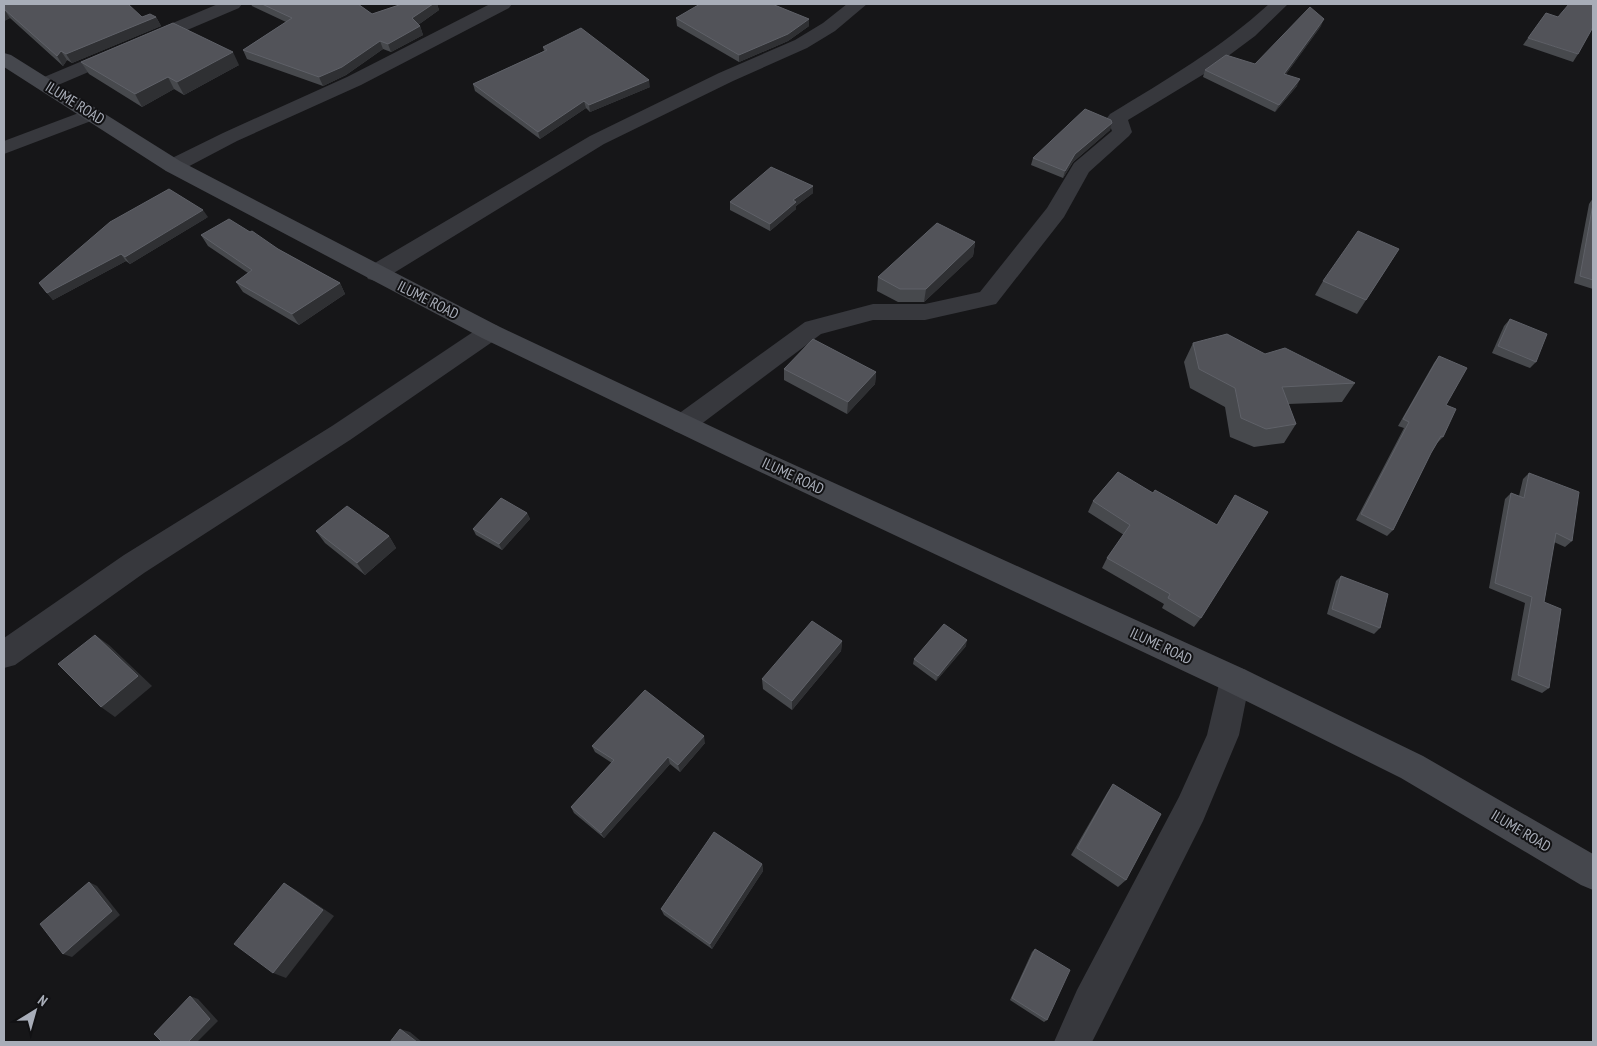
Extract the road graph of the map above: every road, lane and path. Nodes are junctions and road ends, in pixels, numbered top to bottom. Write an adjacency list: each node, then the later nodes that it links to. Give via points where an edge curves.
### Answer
1 (233, 4): 6 (street)
2 (503, 4): 9 (street, via 354,82)
3 (858, 4): 10 (street, via 801,44 598,140)
4 (1279, 4): 12 (street, via 1249,32 1197,70 1117,118 1122,132 1081,168 1056,212 988,298 925,312 873,312 813,328)
5 (4, 59): 6 (street, ILUME ROAD)
6 (44, 84): 7 (street, ILUME ROAD)
7 (92, 114): 8 (street); 9 (street, ILUME ROAD)
8 (4, 148)
9 (173, 166): 10 (street, ILUME ROAD)
10 (376, 273): 11 (street, ILUME ROAD)
11 (490, 332): 12 (street, ILUME ROAD); 13 (street, via 341,433 134,564)
12 (683, 424): 14 (street, ILUME ROAD)
13 (4, 655)
14 (1235, 680): 15 (street, ILUME ROAD, via 1412,767); 16 (street, via 1223,735 1191,809)
15 (1593, 874)
16 (1073, 1042)

